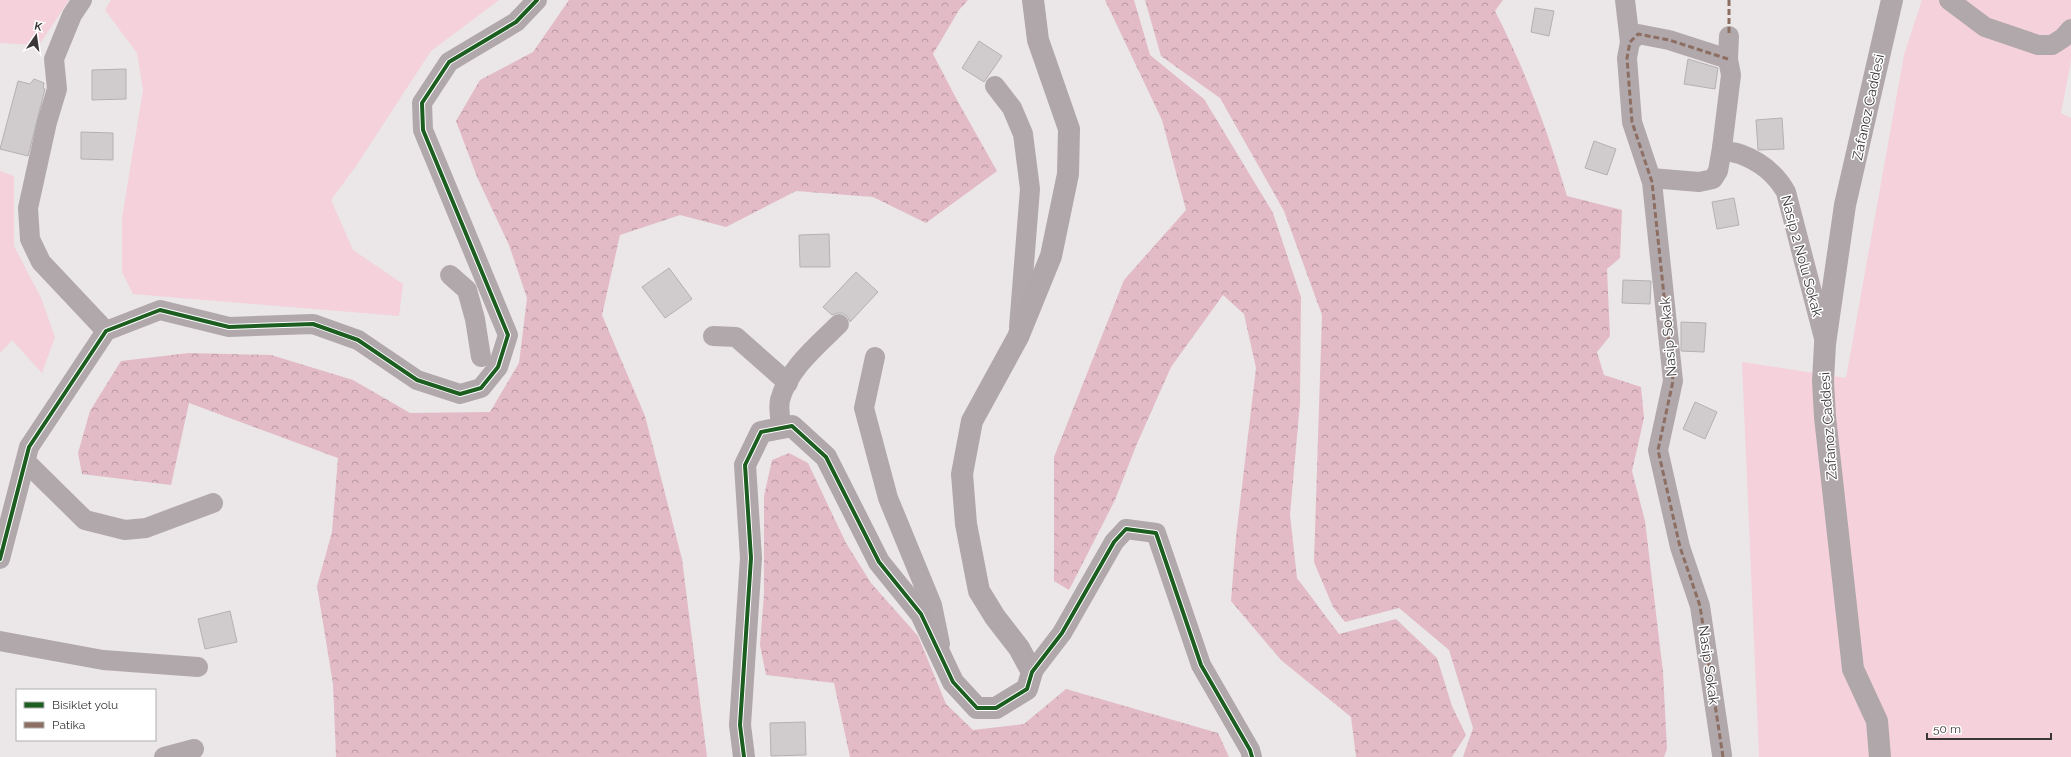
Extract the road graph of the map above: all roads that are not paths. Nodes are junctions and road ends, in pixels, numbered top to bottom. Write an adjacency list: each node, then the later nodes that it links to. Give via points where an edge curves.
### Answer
1 (82, 0): 18 (street, via 72,15 54,59 57,88 28,208 30,239 41,262)
2 (537, 0): 15 (street, via 516,22 449,62 422,103 423,130)
3 (1034, 0): 20 (street, via 1038,40 1068,129 1068,174 1051,256)
4 (1625, 0): 9 (street, Nasip Sokak)
5 (1892, 0): 21 (street, Zafanoz Caddesi, via 1845,205)
6 (1949, 0): 7 (street, via 1985,27 2038,45 2052,45)
7 (2071, 29)
8 (1729, 36): 10 (street)
9 (1630, 42): 10 (street, via 1638,34 1669,40); 13 (street, Nasip Sokak, via 1627,58 1632,122)
10 (1728, 60): 12 (street, via 1731,75)
11 (995, 86): 20 (street, via 1012,108 1023,134 1030,189)
12 (1722, 148): 13 (street, via 1718,171 1712,179 1699,182); 21 (street, Nasip 2 Nolu Sokak, via 1764,166 1780,181 1786,192)
13 (1650, 178): 34 (street, Nasip Sokak, via 1673,381 1658,450 1680,547 1700,606)
14 (450, 275): 16 (street)
15 (484, 277): 16 (street); 18 (street, via 508,335 498,367 481,388 460,394 417,380 358,340 313,324 229,326 160,310)
16 (467, 290): 22 (street)
17 (839, 324): 24 (street, via 805,358)
18 (106, 331): 26 (street, via 30,447)
19 (713, 336): 24 (street, via 736,337)
20 (1018, 337): 32 (street, via 972,421 962,474 966,524 979,591 1019,648)
21 (1825, 344): 38 (street, Zafanoz Caddesi, via 1825,417 1853,669 1877,722)
22 (481, 357)
23 (875, 357): 30 (street, via 864,408 888,498 932,605)
24 (788, 383): 25 (street, via 780,401)
25 (781, 429): 30 (street, via 792,426 826,457 879,562 921,614); 36 (street, via 761,432 745,465 751,558 740,725)
26 (26, 462): 27 (street, via 85,520 125,530 146,528); 28 (street)
27 (212, 503)
28 (0, 559)
29 (0, 641): 31 (street, via 103,660)
30 (943, 660): 32 (street, via 954,682 977,708 996,708 1027,689)
31 (198, 667)
32 (1032, 672): 37 (street, via 1062,633 1114,542 1126,529 1156,533 1201,665)
33 (194, 749): 35 (street)
34 (1722, 755)
35 (164, 757)
36 (744, 757)
37 (1252, 757)
38 (1880, 757)

